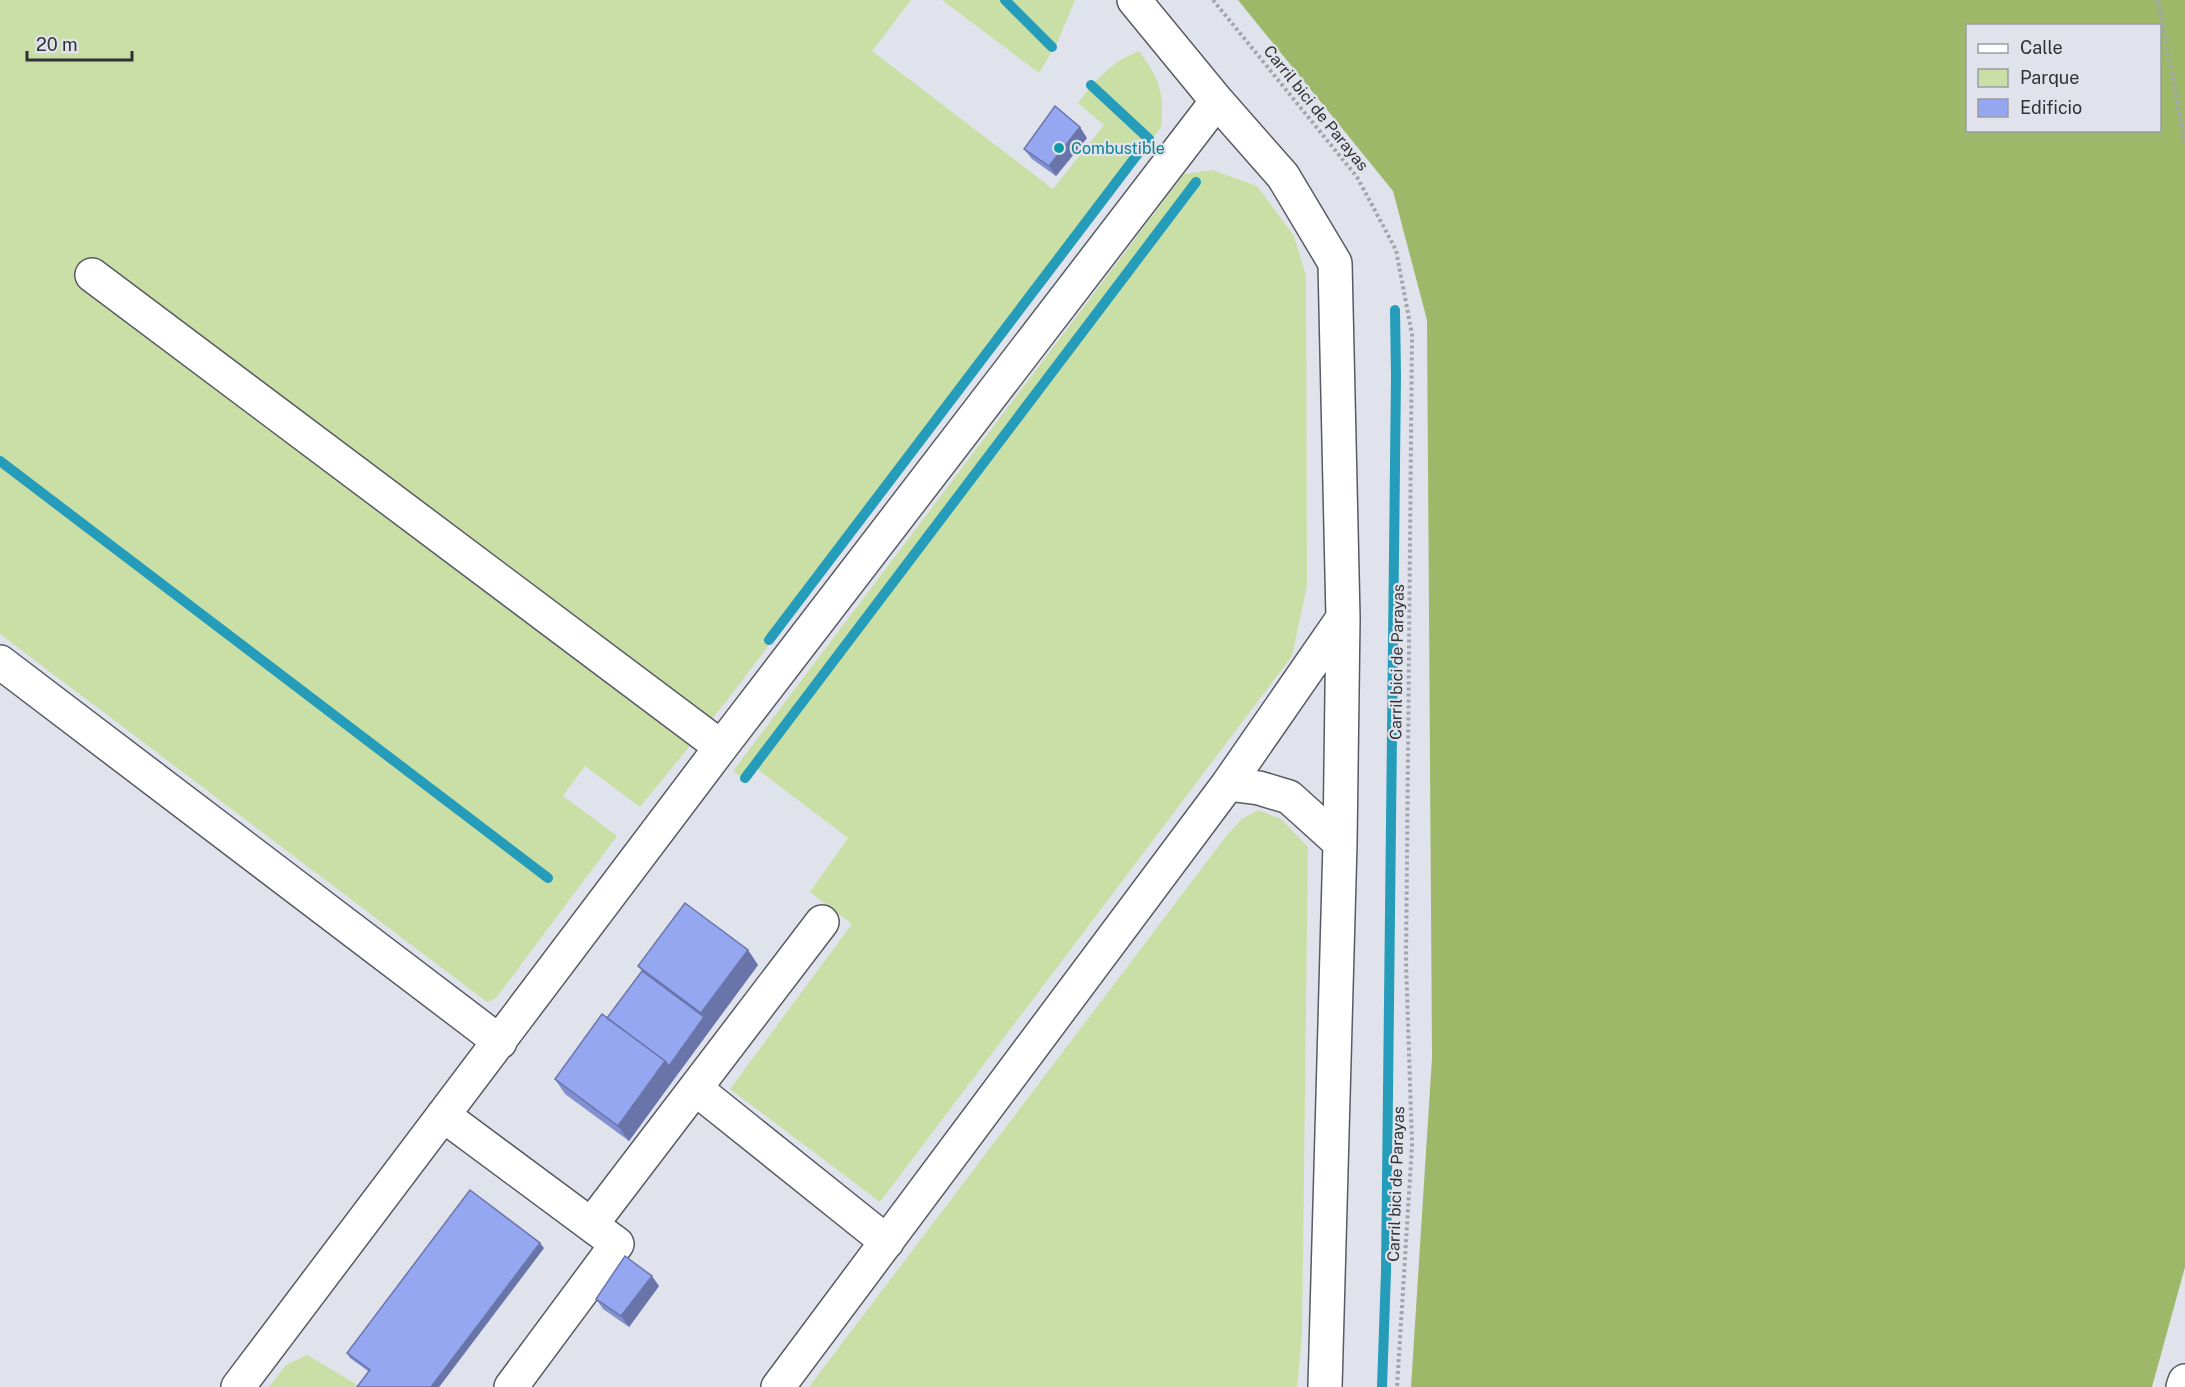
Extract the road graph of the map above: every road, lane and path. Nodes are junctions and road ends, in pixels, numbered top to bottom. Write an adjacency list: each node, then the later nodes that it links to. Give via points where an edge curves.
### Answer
1 (1134, 0): 4 (street)
2 (1213, 0): 23 (path, Carril bici de Parayas, via 1357,177 1396,250 1412,334 1406,962 1412,1145)
3 (2158, 0): 5 (path)
4 (1217, 101): 7 (street, via 1283,176 1335,263); 9 (street)
5 (2185, 143)
6 (92, 275): 9 (street)
7 (1343, 618): 10 (street); 11 (street)
8 (0, 662): 13 (street)
9 (721, 747): 13 (street)
10 (1228, 784): 11 (street, via 1289,797); 17 (street)
11 (1340, 843): 22 (street)
12 (822, 922): 14 (street)
13 (500, 1042): 15 (street)
14 (696, 1089): 16 (street); 17 (street)
15 (443, 1115): 16 (street); 19 (street)
16 (591, 1225): 20 (street, via 617,1244)
17 (887, 1242): 21 (street)
18 (2185, 1381): 24 (street)
19 (238, 1387)
20 (511, 1387)
21 (778, 1387)
22 (1325, 1387)
23 (1397, 1387)
24 (2183, 1387)

